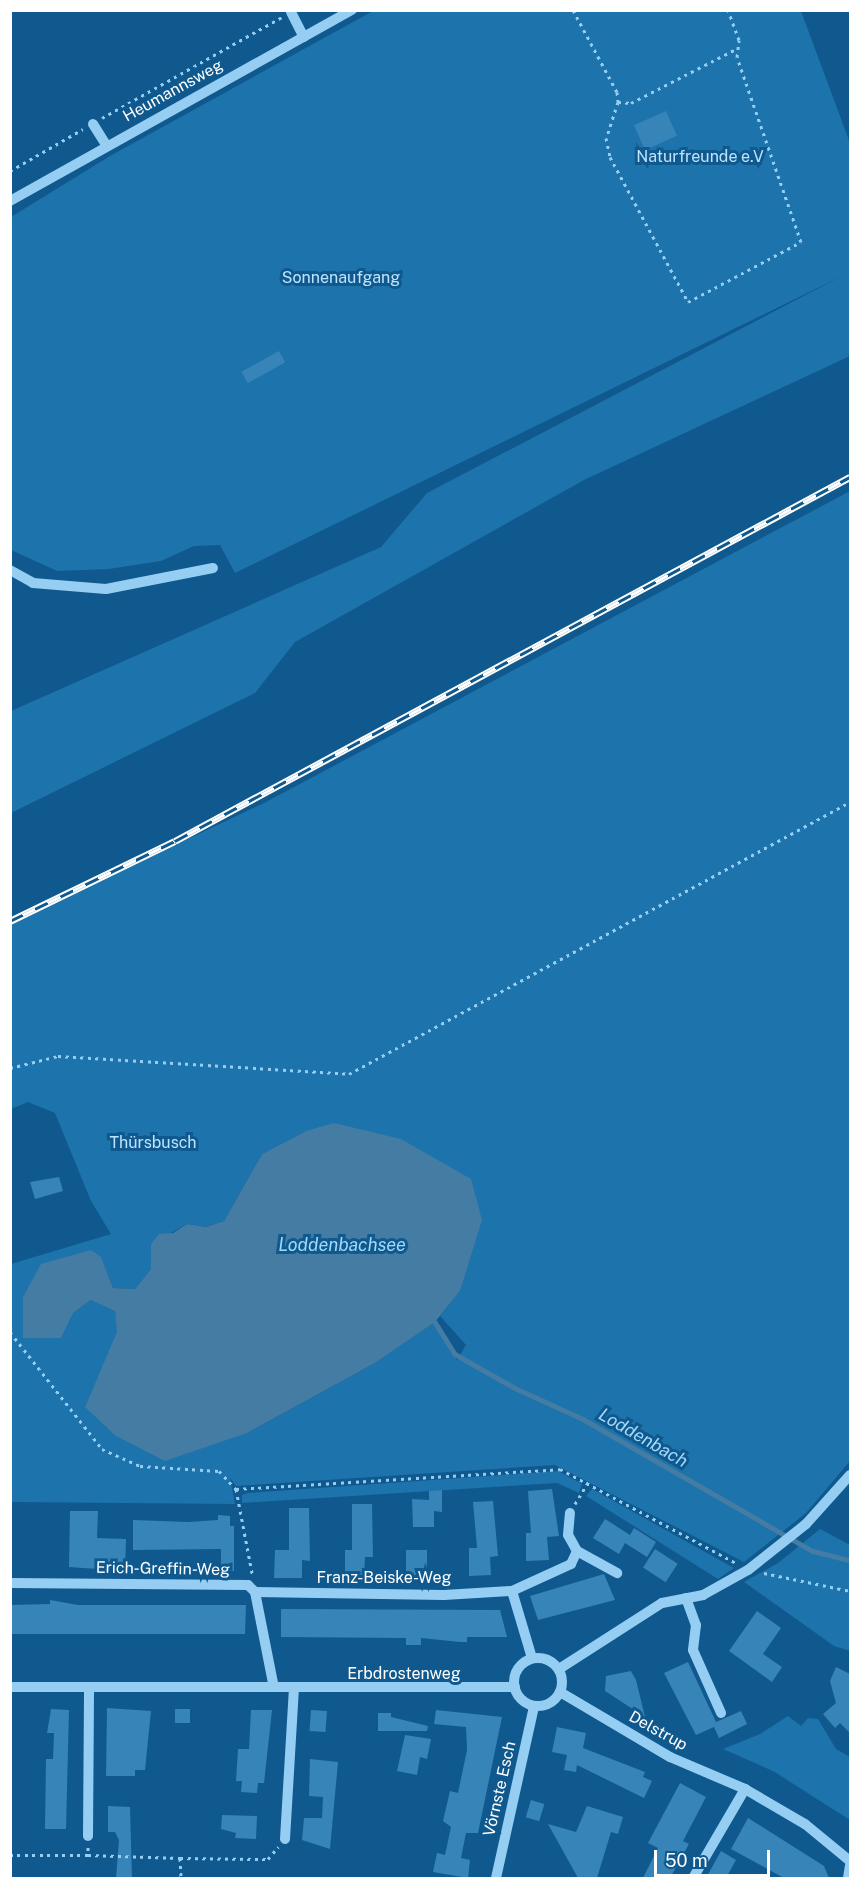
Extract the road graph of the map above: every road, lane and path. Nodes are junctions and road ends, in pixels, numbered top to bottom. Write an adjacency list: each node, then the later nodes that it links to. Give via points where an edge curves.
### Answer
1 (352, 10): 5 (street, Heumannsweg)
2 (573, 10): 7 (path)
3 (728, 10): 6 (path)
4 (291, 12): 5 (street); 8 (path)
5 (304, 37): 9 (street, Heumannsweg)
6 (738, 48): 7 (path, via 631,103); 7 (path, via 737,57 801,242 688,302 610,157 606,138)
7 (618, 102)
8 (93, 124): 9 (street); 10 (path)
9 (106, 145): 11 (street, Heumannsweg)
10 (10, 171)
11 (10, 201)
12 (213, 568): 13 (street, via 106,589 33,583)
13 (10, 570)
14 (850, 802): 15 (path, via 349,1074 58,1056)
15 (10, 1068)
16 (10, 1332): 19 (path, via 102,1449 140,1466 219,1471)
17 (850, 1475): 23 (street, via 806,1524)
18 (588, 1482): 19 (path, via 560,1469); 20 (path); 23 (path)
19 (236, 1490): 26 (path)
20 (578, 1501)
21 (570, 1513): 22 (street, via 568,1534)
22 (577, 1551): 24 (street); 27 (street, Franz-Beiske-Weg, via 571,1564)
23 (748, 1570): 28 (path); 29 (street, via 704,1595)
24 (617, 1573)
25 (10, 1583): 26 (street, Erich-Greffin-Weg)
26 (254, 1590): 27 (street, Franz-Beiske-Weg, via 444,1595); 32 (street)
27 (512, 1591): 30 (street)
28 (850, 1591)
29 (686, 1598): 31 (street, via 662,1603); 39 (street, via 696,1625 693,1650)
30 (532, 1658): 31 (street, via 543,1658); 34 (street, via 518,1669)
31 (559, 1669): 37 (street)
32 (273, 1683): 35 (street, Erbdrostenweg); 36 (street, Erbdrostenweg)
33 (10, 1687): 35 (street, Erbdrostenweg)
34 (515, 1687): 36 (street, Erbdrostenweg); 38 (street, via 518,1696)
35 (89, 1688): 41 (street)
36 (294, 1689): 42 (street)
37 (560, 1692): 38 (street, via 554,1701); 40 (street, Delstrup, via 670,1757)
38 (534, 1706): 49 (street, Vörnste Esch)
39 (721, 1713)
40 (745, 1789): 46 (street, Delstrup, via 805,1824); 50 (street)
41 (88, 1836): 44 (path)
42 (285, 1839): 45 (path, via 268,1859)
43 (10, 1855): 44 (path)
44 (88, 1855): 45 (path)
45 (180, 1858): 48 (path)
46 (850, 1861)
47 (850, 1866): 51 (street)
48 (180, 1878)
49 (496, 1878)
50 (693, 1878)
51 (848, 1878)

